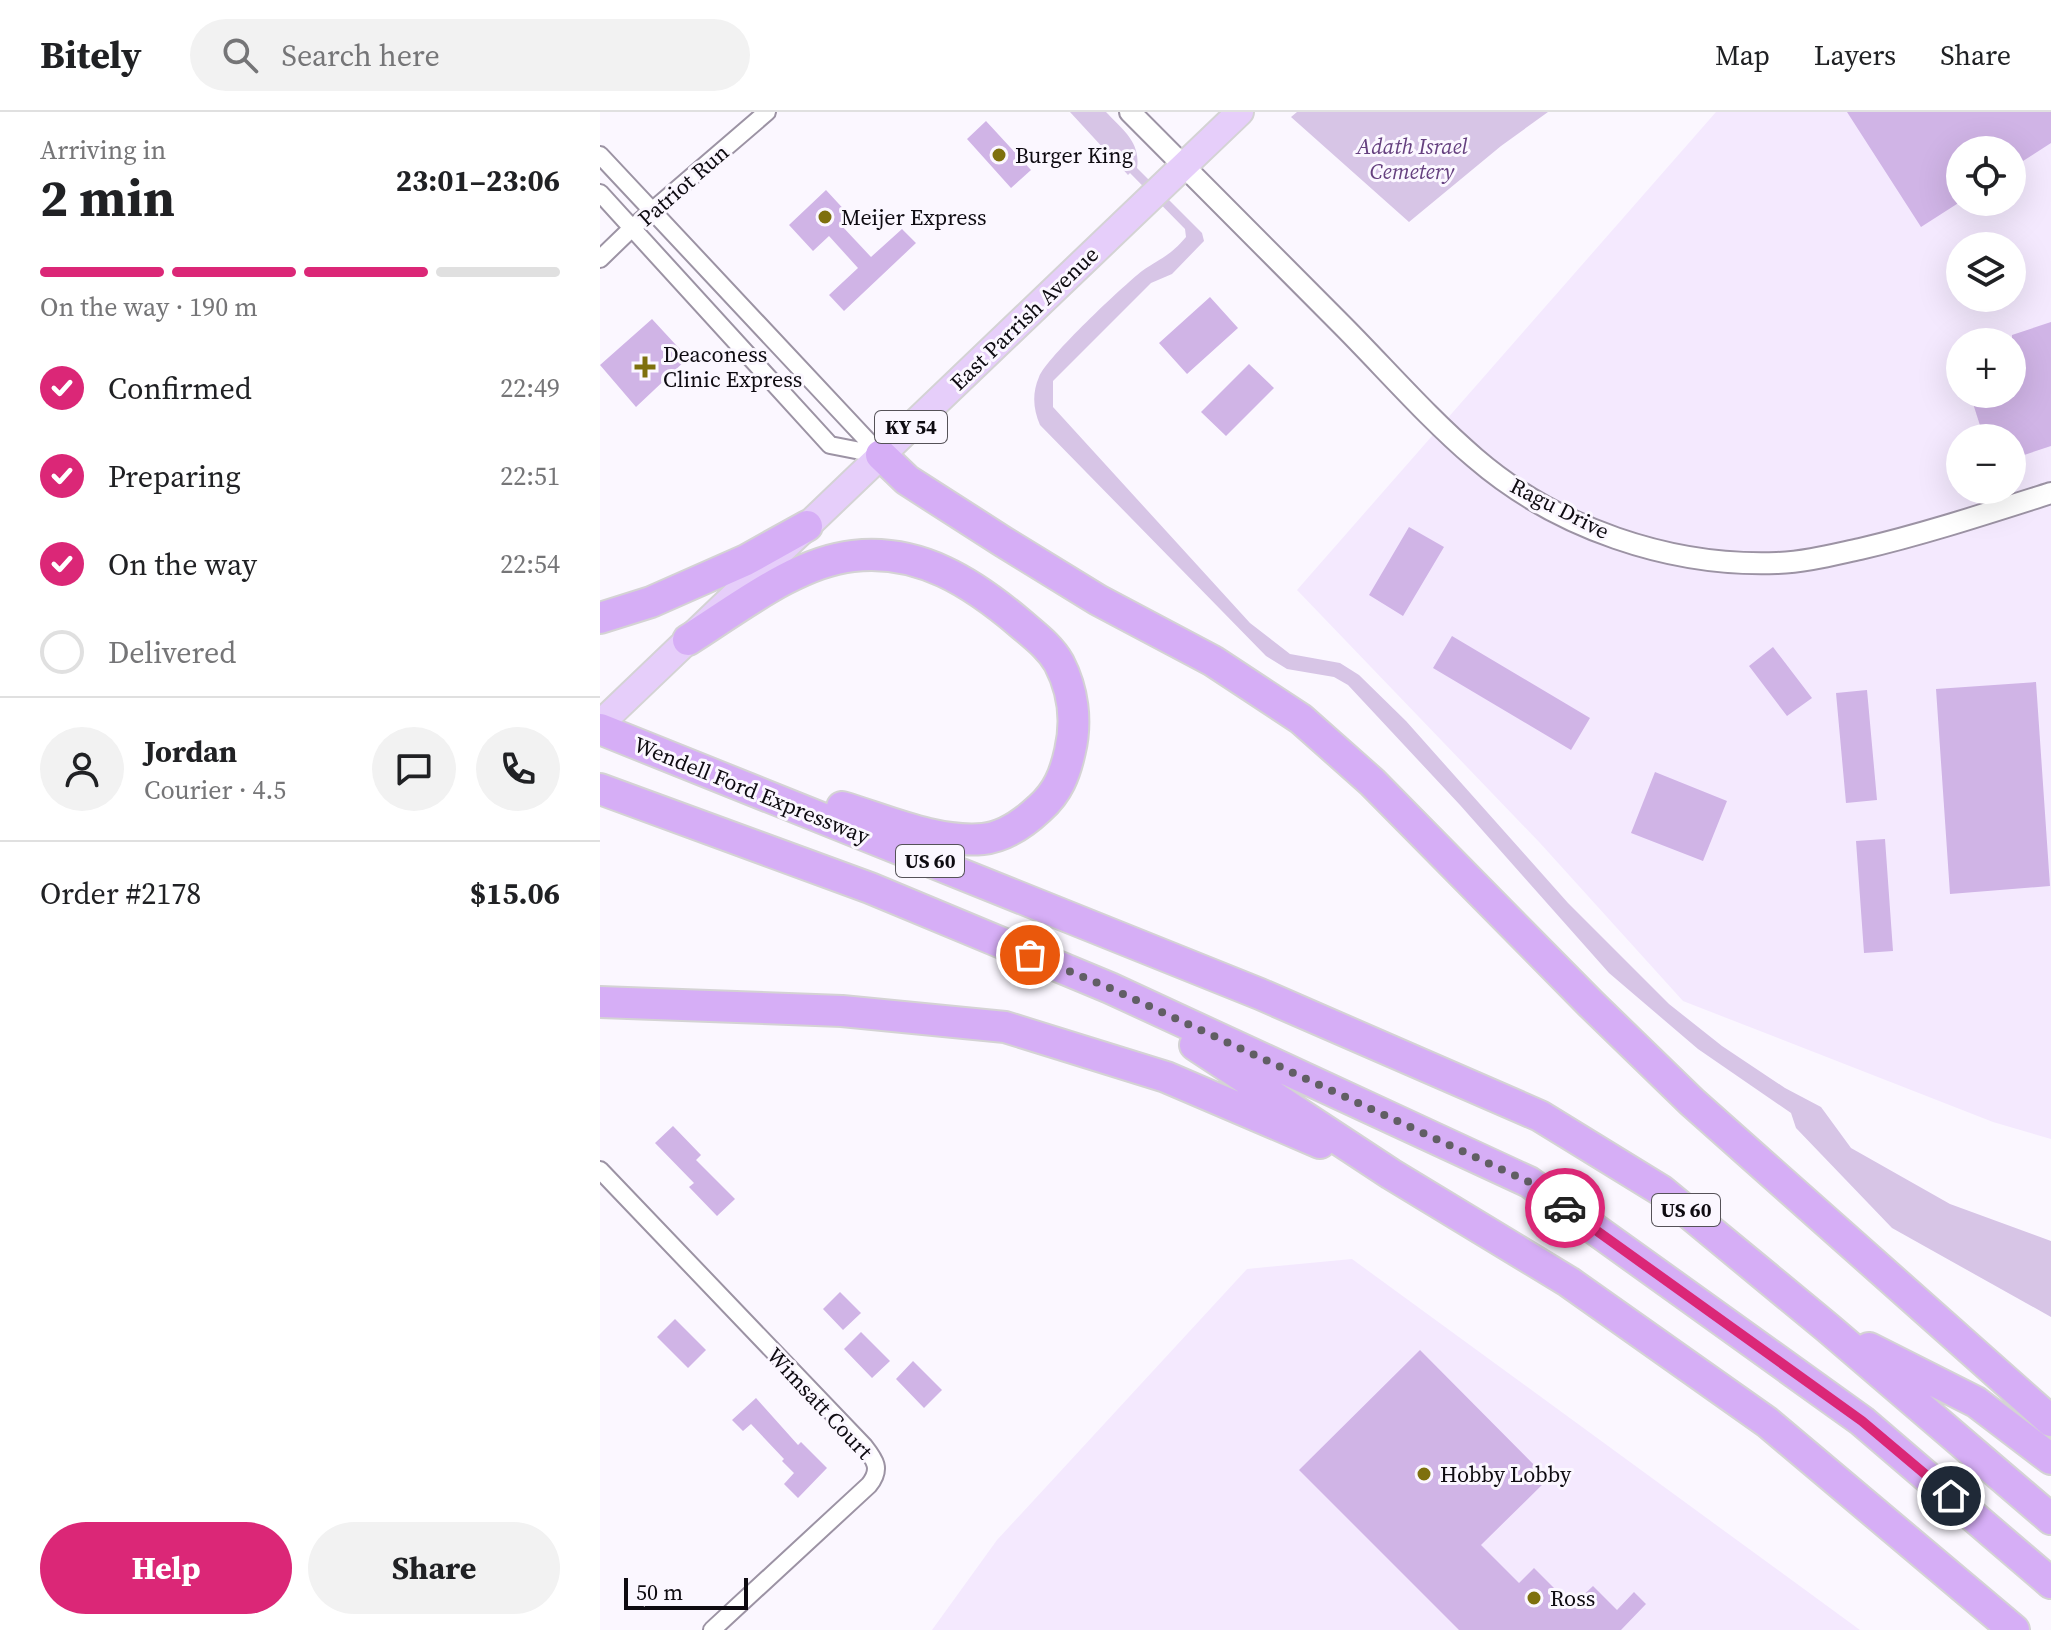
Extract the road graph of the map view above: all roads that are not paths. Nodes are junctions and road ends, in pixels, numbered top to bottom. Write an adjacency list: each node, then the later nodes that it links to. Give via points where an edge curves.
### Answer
1 (767, 112): 7 (street, Patriot Run)
2 (1130, 112): 5 (street, Ragu Drive)
3 (1240, 112): 5 (main road, East Parrish Avenue / KY 54)
4 (600, 155): 7 (street)
5 (1184, 166): 10 (main road, East Parrish Avenue / KY 54); 11 (street, Ragu Drive, via 1475,458 1542,505 1618,538 1738,563 1818,559)
6 (600, 193): 8 (street)
7 (653, 210): 8 (street, Patriot Run); 10 (street)
8 (632, 228): 9 (street, Patriot Run); 10 (street, via 830,445)
9 (600, 259)
10 (881, 455): 12 (main road, East Parrish Avenue / KY 54); 22 (highway, via 907,480 1002,541 1213,661 1301,719 1372,782 1692,1102)
11 (2051, 493)
12 (807, 526): 13 (highway, via 746,560); 14 (main road, East Parrish Avenue / KY 54)
13 (600, 618)
14 (688, 640): 15 (main road, East Parrish Avenue / KY 54); 15 (highway, via 821,564 853,556 909,557 971,585 1044,644 1058,662 1071,694 1074,725 1062,780 1043,805 1007,833 952,839)
15 (605, 729): 21 (highway, Wendell Ford Expressway / US 60, via 1260,994 1540,1116 1662,1191)
16 (600, 789): 17 (highway, US 60, via 870,888)
17 (1110, 988): 20 (highway); 25 (highway, US 60, via 1529,1182 1862,1421)
18 (600, 1002): 20 (highway, via 842,1011 1005,1027 1166,1077)
19 (600, 1170): 26 (street, Wimsatt Court, via 864,1446 878,1468 869,1485)
20 (1391, 1174): 27 (highway, via 1569,1282 1767,1422)
21 (1828, 1328): 23 (highway, via 1976,1402); 24 (highway, US 60)
22 (2051, 1421)
23 (2051, 1459)
24 (2051, 1519)
25 (2051, 1583)
26 (712, 1630)
27 (2014, 1630)

